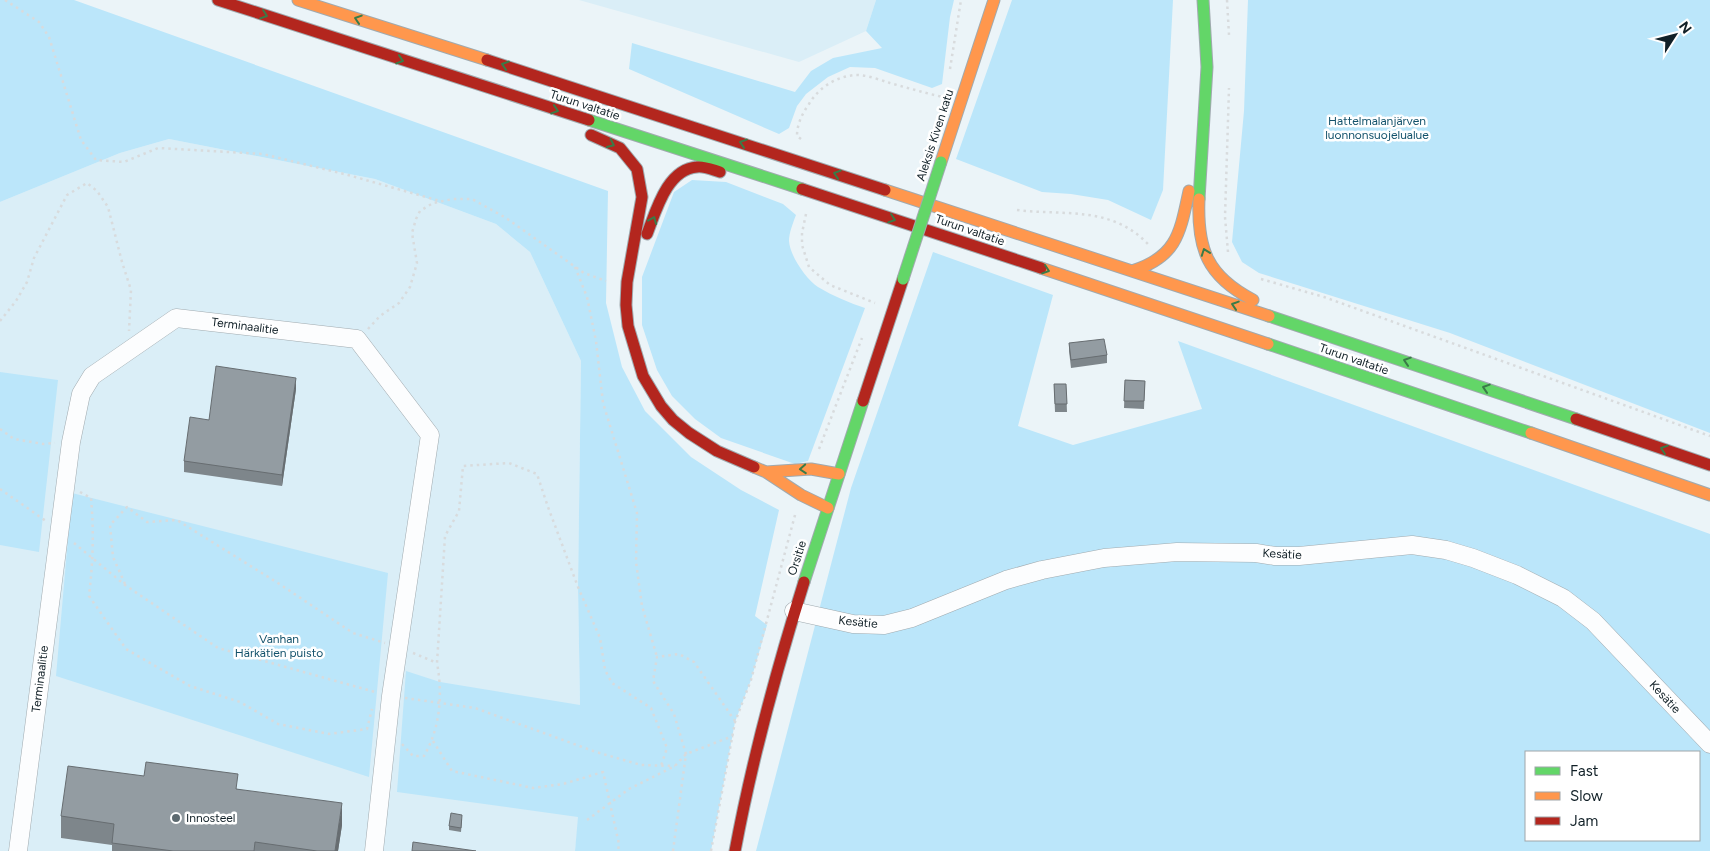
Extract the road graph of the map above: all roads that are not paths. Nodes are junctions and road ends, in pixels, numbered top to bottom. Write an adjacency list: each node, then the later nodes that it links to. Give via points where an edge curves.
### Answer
1 (218, 0): 5 (main road, Turun valtatie, one-way to 5)
2 (298, 0): 10 (main road, Turun valtatie, one-way to 2)
3 (994, 0): 11 (main road, Aleksis Kiven katu, bridge)
4 (1203, 0): 8 (main road, via 1208,74)
5 (320, 34): 6 (main road); 9 (main road, Turun valtatie, one-way to 9)
6 (404, 72)
7 (580, 131): 12 (main road, one-way to 12, via 620,148 637,169 642,197)
8 (1202, 143): 10 (main road, via 1178,238 1162,258); 13 (main road, one-way to 8, via 1234,290 1213,270 1200,239)
9 (860, 208): 12 (main road, one-way to 9, via 670,183 685,170 696,167 729,173); 17 (main road, Turun valtatie, one-way to 17)
10 (1132, 271): 13 (main road, Turun valtatie, one-way to 10)
11 (903, 279): 16 (main road, Orsitie)
12 (627, 285): 15 (main road, via 626,305 633,348 643,376 660,406 673,420 710,446)
13 (1314, 331): 14 (main road, Turun valtatie, one-way to 13)
14 (1710, 465)
15 (766, 472): 16 (main road, one-way to 15, via 811,469); 18 (main road)
16 (839, 474): 18 (main road, Orsitie)
17 (1710, 495)
18 (828, 508): 19 (main road, Orsitie)
19 (794, 611): 20 (street, Kesätie, via 853,624 884,625 912,618 1006,580 1104,558 1177,552 1298,556 1412,545 1473,558 1563,598 1593,621); 23 (main road, Orsitie, via 755,756)
20 (1710, 744)
21 (18, 851): 22 (street, Terminaalitie, via 71,442 81,394 92,376 176,318 358,339 430,435 391,696)
22 (374, 851)
23 (735, 851)

